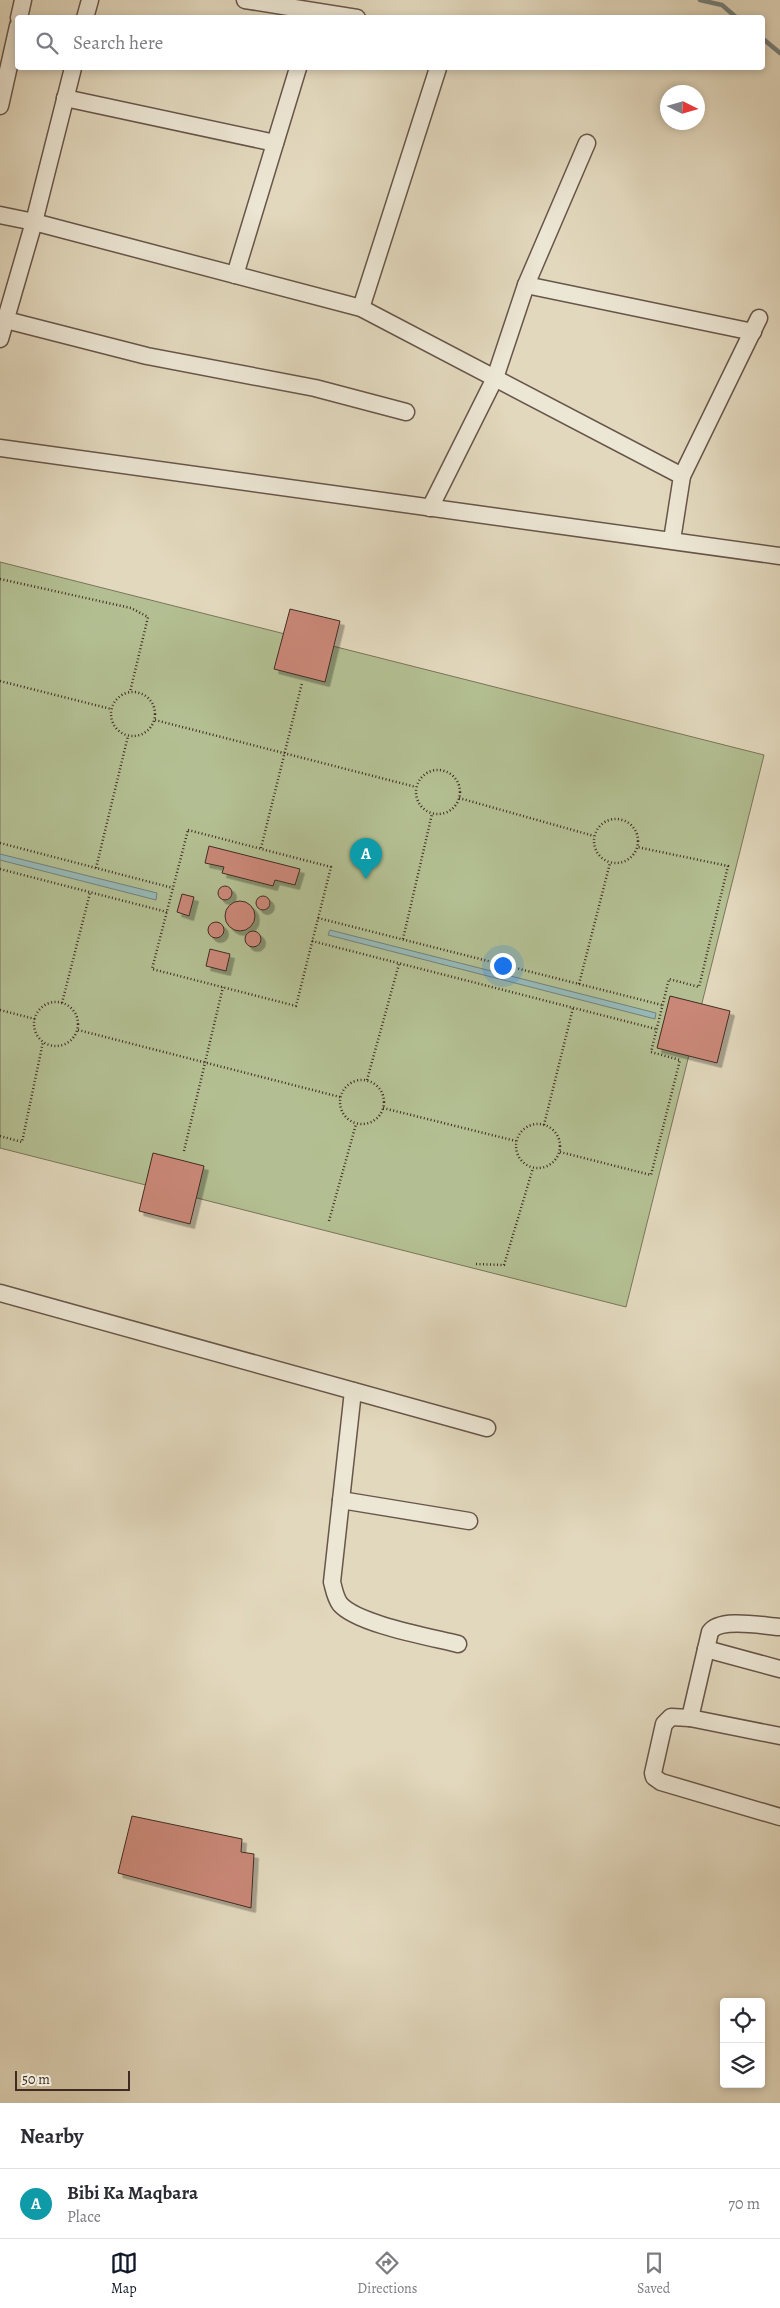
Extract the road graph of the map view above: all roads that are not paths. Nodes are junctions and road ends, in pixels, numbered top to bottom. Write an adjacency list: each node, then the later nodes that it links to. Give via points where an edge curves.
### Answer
1 (23, 0): 5 (street)
2 (90, 0): 6 (street)
3 (245, 0): 4 (street)
4 (314, 14)
5 (20, 15)
6 (86, 15)
7 (15, 39): 12 (street)
8 (72, 70): 11 (street)
9 (297, 70): 14 (street)
10 (437, 70): 19 (street)
11 (65, 98): 14 (street); 16 (street)
12 (0, 106)
13 (587, 143): 18 (street)
14 (275, 144): 17 (street)
15 (0, 215): 16 (street)
16 (34, 222): 17 (street); 20 (street)
17 (235, 275): 19 (street)
18 (526, 284): 22 (street); 25 (street, via 756,325)
19 (361, 308): 22 (street)
20 (6, 320): 21 (street); 23 (street, via 147,356 315,388)
21 (0, 339)
22 (495, 378): 25 (street); 26 (street)
23 (406, 412)
24 (0, 448): 26 (street)
25 (682, 476): 27 (street)
26 (430, 508): 27 (street)
27 (672, 540): 28 (street)
28 (780, 556)
29 (0, 1293): 30 (street)
30 (353, 1391): 31 (street); 32 (street)
31 (487, 1428)
32 (341, 1500): 33 (street); 35 (street, via 332,1582 340,1604 362,1619)
33 (470, 1521)
34 (780, 1627): 36 (street, via 721,1624 710,1632)
35 (458, 1644)
36 (706, 1649): 37 (street); 38 (street)
37 (780, 1669)
38 (690, 1718): 39 (street); 40 (street, via 671,1717 664,1724 654,1777 661,1782)
39 (780, 1736)
40 (780, 1817)

